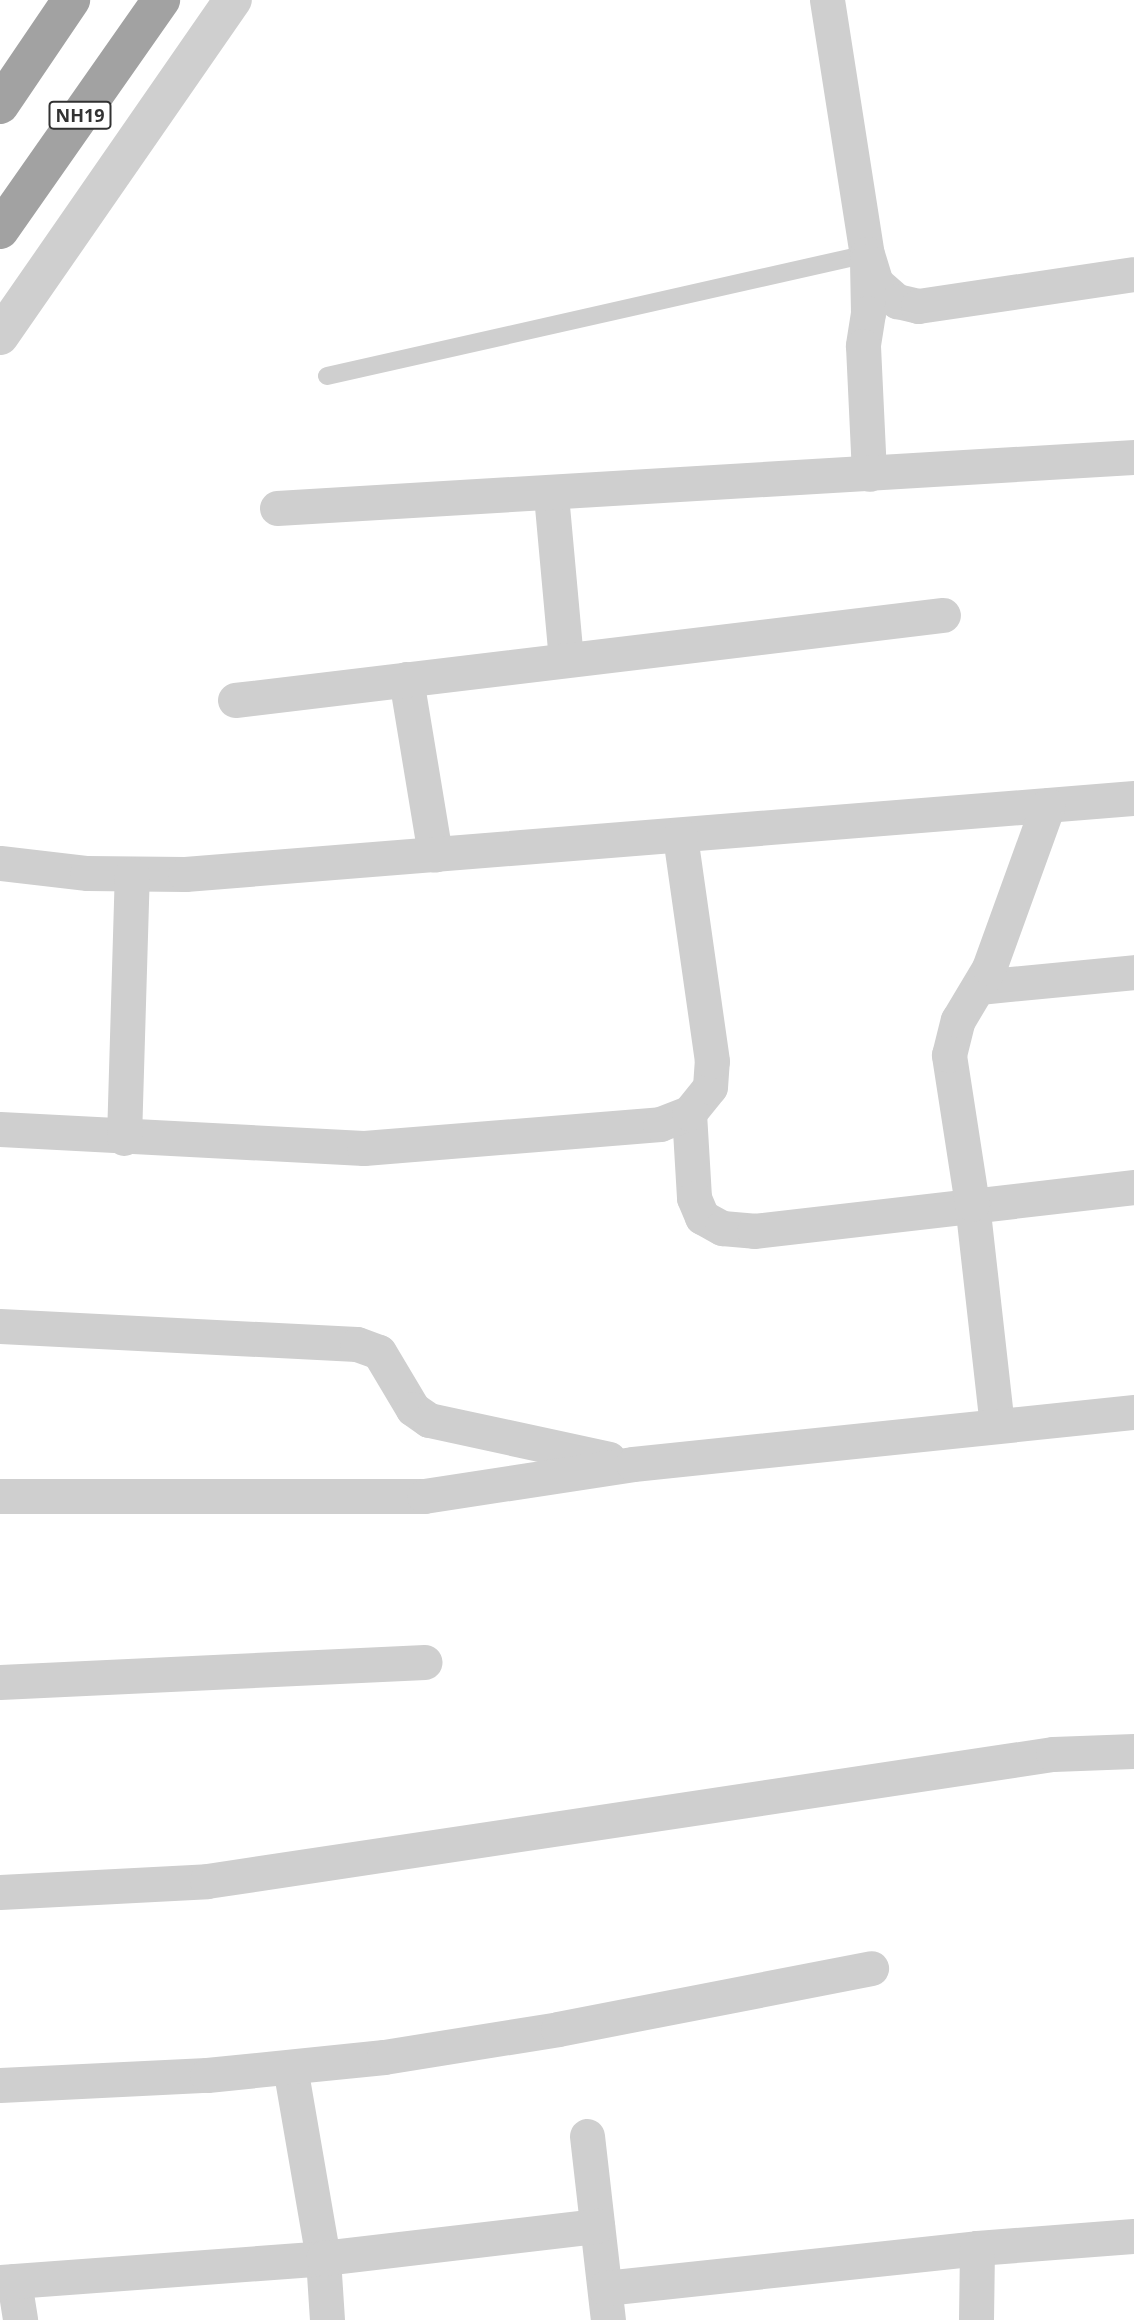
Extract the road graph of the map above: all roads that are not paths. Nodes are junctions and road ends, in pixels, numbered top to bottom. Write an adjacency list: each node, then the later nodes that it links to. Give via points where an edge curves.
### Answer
1 (71, 0): 5 (highway)
2 (161, 0): 6 (highway, NH19)
3 (233, 0): 9 (street)
4 (827, 0): 7 (street)
5 (0, 106)
6 (0, 230)
7 (867, 254): 8 (street, via 876,283 897,301 918,306); 10 (lane); 12 (street, via 868,313 863,346)
8 (1134, 274)
9 (0, 336)
10 (327, 376)
11 (1134, 457): 12 (street)
12 (869, 474): 13 (street)
13 (551, 495): 14 (street); 16 (street)
14 (277, 508)
15 (943, 614): 16 (street)
16 (566, 659): 17 (street)
17 (406, 679): 18 (street); 22 (street)
18 (234, 699)
19 (1134, 798): 20 (street)
20 (1048, 805): 21 (street); 26 (street)
21 (680, 835): 22 (street); 27 (street, via 712,1060 710,1087)
22 (435, 855): 24 (street)
23 (0, 863): 24 (street)
24 (132, 874): 29 (street)
25 (1134, 972): 26 (street)
26 (979, 987): 31 (street, via 958,1020 949,1055)
27 (690, 1113): 29 (street, via 660,1124 420,1146); 31 (street, via 694,1198 702,1217 722,1228 754,1231)
28 (0, 1129): 29 (street)
29 (124, 1138)
30 (1134, 1186): 31 (street)
31 (972, 1204): 34 (street)
32 (0, 1326): 35 (street, via 357,1344 379,1352 414,1409 429,1420)
33 (1134, 1412): 34 (street)
34 (997, 1426): 35 (street)
35 (633, 1464): 36 (street, via 424,1496)
36 (0, 1496)
37 (425, 1662): 38 (street)
38 (0, 1682)
39 (1134, 1751): 40 (street, via 1053,1754 207,1881)
40 (0, 1892)
41 (871, 1968): 42 (street, via 558,2029)
42 (290, 2067): 43 (street); 48 (street)
43 (0, 2085)
44 (587, 2136): 45 (street)
45 (597, 2226): 48 (street); 50 (street)
46 (1134, 2236): 47 (street)
47 (977, 2248): 50 (street); 53 (street)
48 (323, 2258): 49 (street); 52 (street)
49 (7, 2281): 51 (street)
50 (606, 2304)
51 (20, 2320)
52 (327, 2320)
53 (976, 2320)

